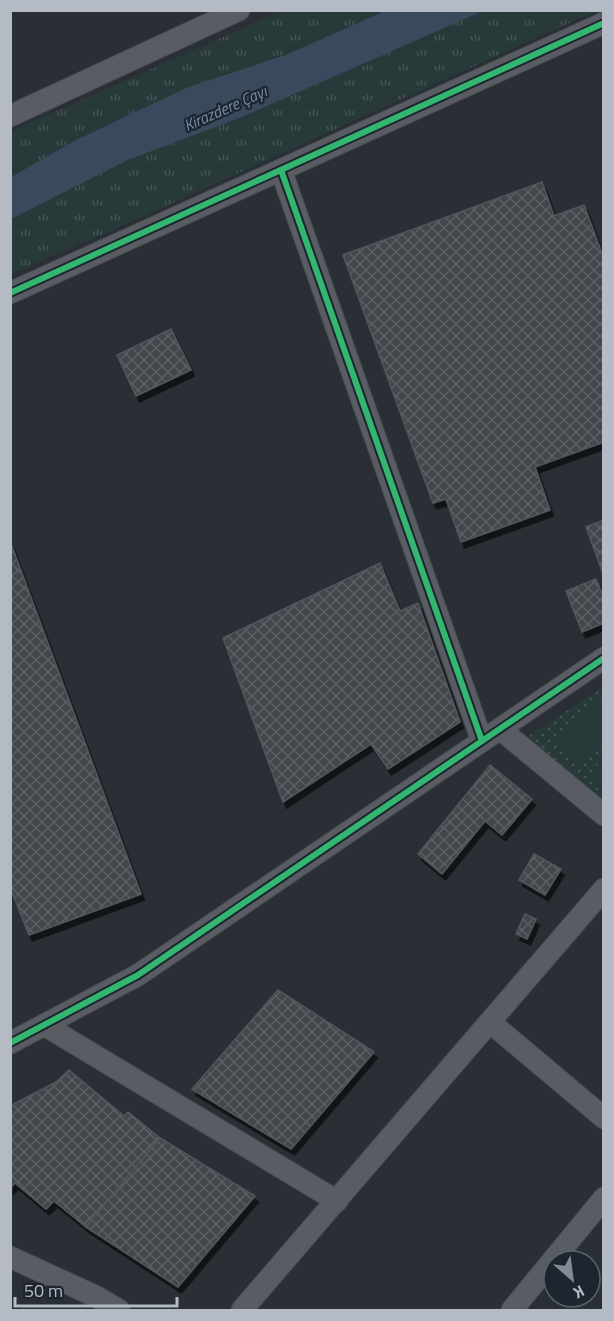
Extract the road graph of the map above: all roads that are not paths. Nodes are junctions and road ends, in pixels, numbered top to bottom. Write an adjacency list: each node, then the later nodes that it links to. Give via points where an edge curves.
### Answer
1 (239, 10): 3 (street)
2 (603, 23): 4 (street)
3 (10, 116)
4 (281, 170): 5 (street); 8 (street)
5 (10, 293)
6 (603, 658): 7 (street)
7 (500, 729): 8 (street); 9 (street)
8 (482, 741): 12 (street, via 138,975)
9 (603, 815)
10 (603, 889): 11 (street)
11 (491, 1023): 14 (street); 16 (street)
12 (44, 1025): 13 (street); 16 (street)
13 (10, 1043)
14 (603, 1118)
15 (603, 1198): 20 (street)
16 (337, 1201): 19 (street)
17 (10, 1257): 18 (street)
18 (119, 1311)
19 (242, 1311)
20 (512, 1311)

